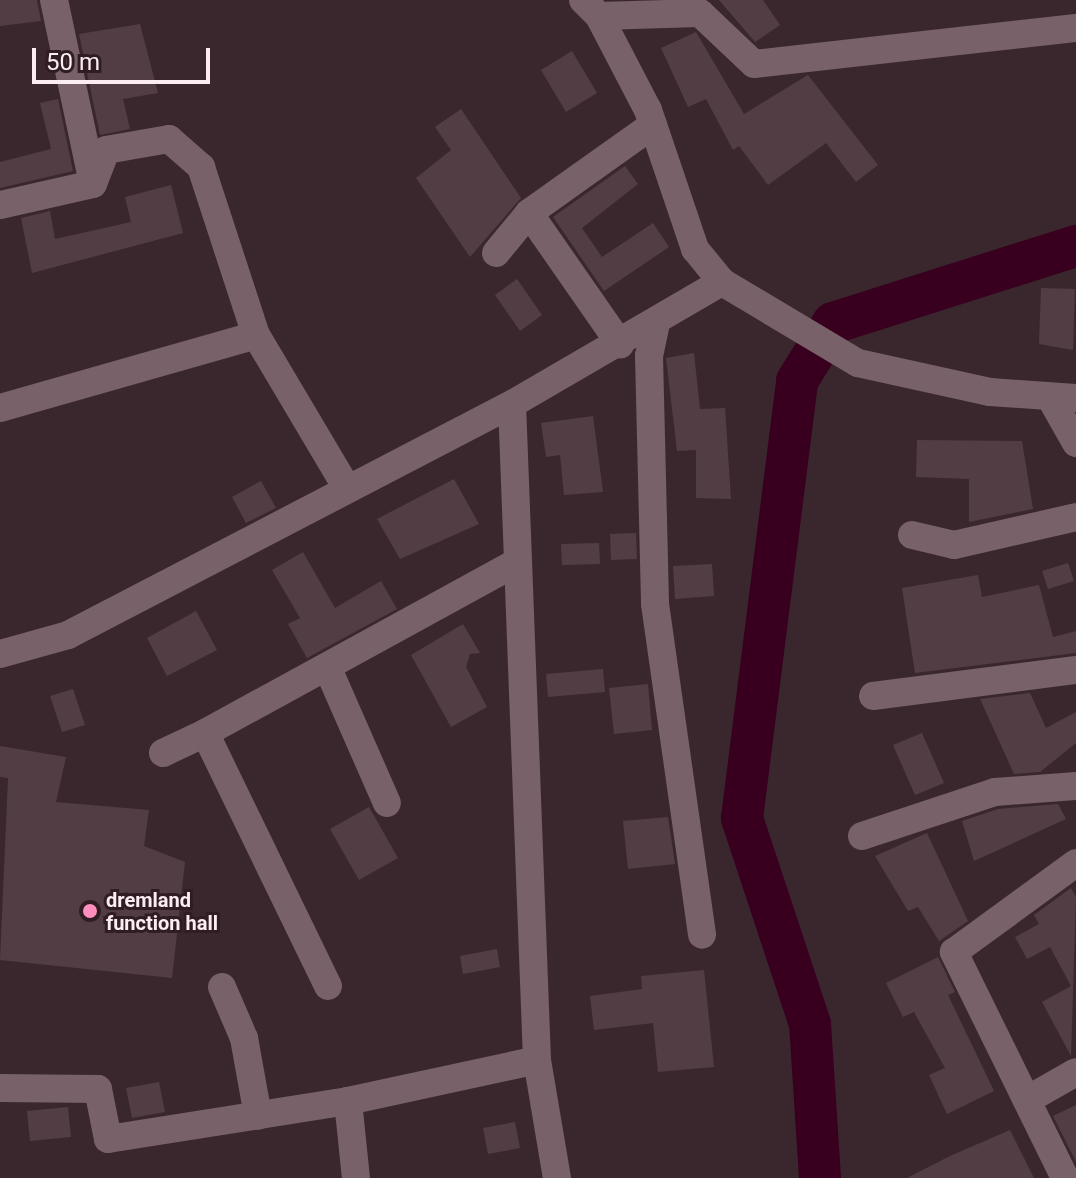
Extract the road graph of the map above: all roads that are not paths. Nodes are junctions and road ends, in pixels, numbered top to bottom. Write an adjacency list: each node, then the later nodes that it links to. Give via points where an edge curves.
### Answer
1 (54, 0): 5 (street)
2 (591, 8): 3 (street, via 700,13 754,64); 4 (street)
3 (1076, 28)
4 (653, 125): 7 (street); 9 (street, via 695,249)
5 (93, 184): 6 (street); 11 (street, via 106,150 169,139 201,167)
6 (0, 205)
7 (529, 213): 8 (street); 12 (street)
8 (496, 253)
9 (722, 282): 10 (street); 13 (street, via 858,363 922,380)
10 (656, 323): 12 (street); 31 (street, via 649,356 655,604)
11 (256, 335): 15 (street); 17 (street)
12 (620, 344): 14 (street)
13 (1063, 398): 16 (street)
14 (512, 404): 17 (street); 20 (street)
15 (0, 408)
16 (1076, 443)
17 (347, 488): 21 (street, via 68,635)
18 (1076, 517): 19 (street, via 954,545)
19 (912, 535)
20 (517, 562): 23 (street); 34 (street)
21 (0, 654)
22 (1076, 670): 24 (street)
23 (329, 671): 25 (street); 28 (street)
24 (873, 696)
25 (205, 733): 26 (street); 32 (street)
26 (163, 753)
27 (1076, 786): 29 (street, via 995,792)
28 (387, 803)
29 (862, 836)
30 (1076, 863): 37 (street, via 954,952)
31 (702, 935)
32 (328, 986)
33 (222, 987): 39 (street, via 244,1038)
34 (537, 1060): 38 (street); 41 (street)
35 (1076, 1072): 37 (street)
36 (0, 1088): 39 (street, via 98,1089 108,1139)
37 (1027, 1100): 42 (street)
38 (348, 1101): 39 (street); 40 (street)
39 (258, 1116)
40 (356, 1178)
41 (557, 1178)
42 (1065, 1178)

